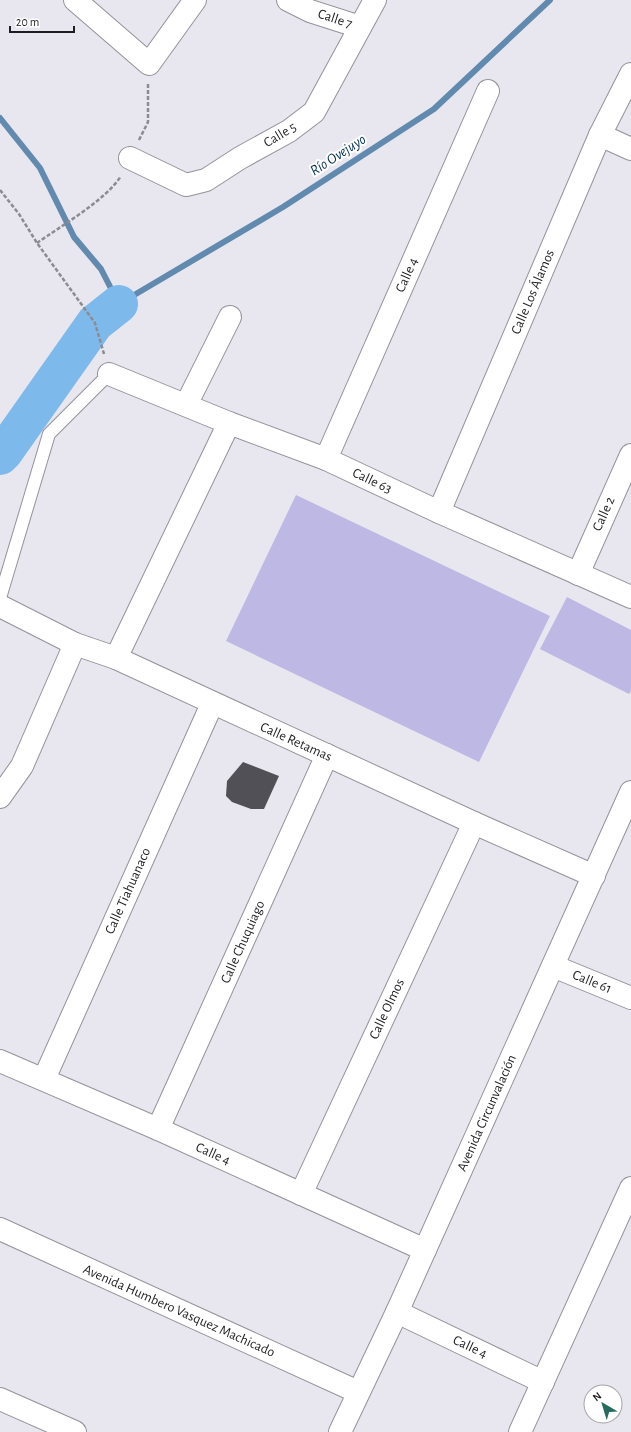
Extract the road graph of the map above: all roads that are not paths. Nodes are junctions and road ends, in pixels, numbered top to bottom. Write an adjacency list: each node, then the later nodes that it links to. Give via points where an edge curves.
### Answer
1 (75, 0): 2 (street, via 149,64)
2 (195, 0)
3 (288, 0): 5 (street, Calle 7, via 310,11)
4 (375, 0): 5 (street, Calle 5)
5 (360, 27): 10 (street, Calle 5, via 314,112 289,131 206,180 186,185)
6 (631, 74): 8 (street, Calle Los Álamos)
7 (488, 91): 16 (street, Calle 4)
8 (600, 135): 9 (street); 17 (street, Calle Los Álamos)
9 (631, 149)
10 (130, 158)
11 (230, 317): 13 (street)
12 (109, 374): 13 (street, Calle 63); 20 (lane, via 49,434)
13 (186, 405): 14 (street, Calle 63)
14 (229, 423): 16 (street, Calle 63); 23 (street)
15 (631, 455): 18 (street, Calle 2)
16 (326, 459): 17 (street, Calle 63)
17 (439, 512): 18 (street, Calle 63)
18 (578, 574): 19 (street, Calle 63)
19 (631, 597)
20 (0, 598)
21 (0, 606): 22 (street, Calle Retamas)
22 (74, 644): 23 (street, Calle Retamas); 27 (street, via 22,766)
23 (116, 658): 24 (street, Calle Retamas)
24 (212, 704): 25 (street, Calle Retamas); 33 (street, Calle Tiahuanaco)
25 (327, 755): 28 (street, Calle Retamas); 34 (street, Calle Chuquiago)
26 (631, 792): 29 (street, Avenida Circunvalación)
27 (0, 798)
28 (474, 823): 29 (street, Calle Retamas); 36 (street, Calle Olmos)
29 (594, 876): 30 (street, Avenida Circunvalación)
30 (553, 966): 31 (street, Calle 61); 38 (street, Avenida Circunvalación)
31 (631, 998)
32 (0, 1061): 33 (street, Calle 4)
33 (44, 1079): 34 (street, Calle 4)
34 (158, 1129): 36 (street, Calle 4)
35 (631, 1188): 40 (street)
36 (301, 1194): 38 (street, Calle 4)
37 (0, 1229): 41 (street, Avenida Humbero Vasquez Machicado)
38 (425, 1250): 39 (street, Avenida Circunvalación)
39 (397, 1312): 40 (street, Calle 4); 41 (street, Avenida Circunvalación)
40 (543, 1382): 45 (street)
41 (358, 1392): 44 (street, Avenida Circunvalación)
42 (0, 1399): 43 (street)
43 (75, 1432)
44 (340, 1432)
45 (520, 1432)

